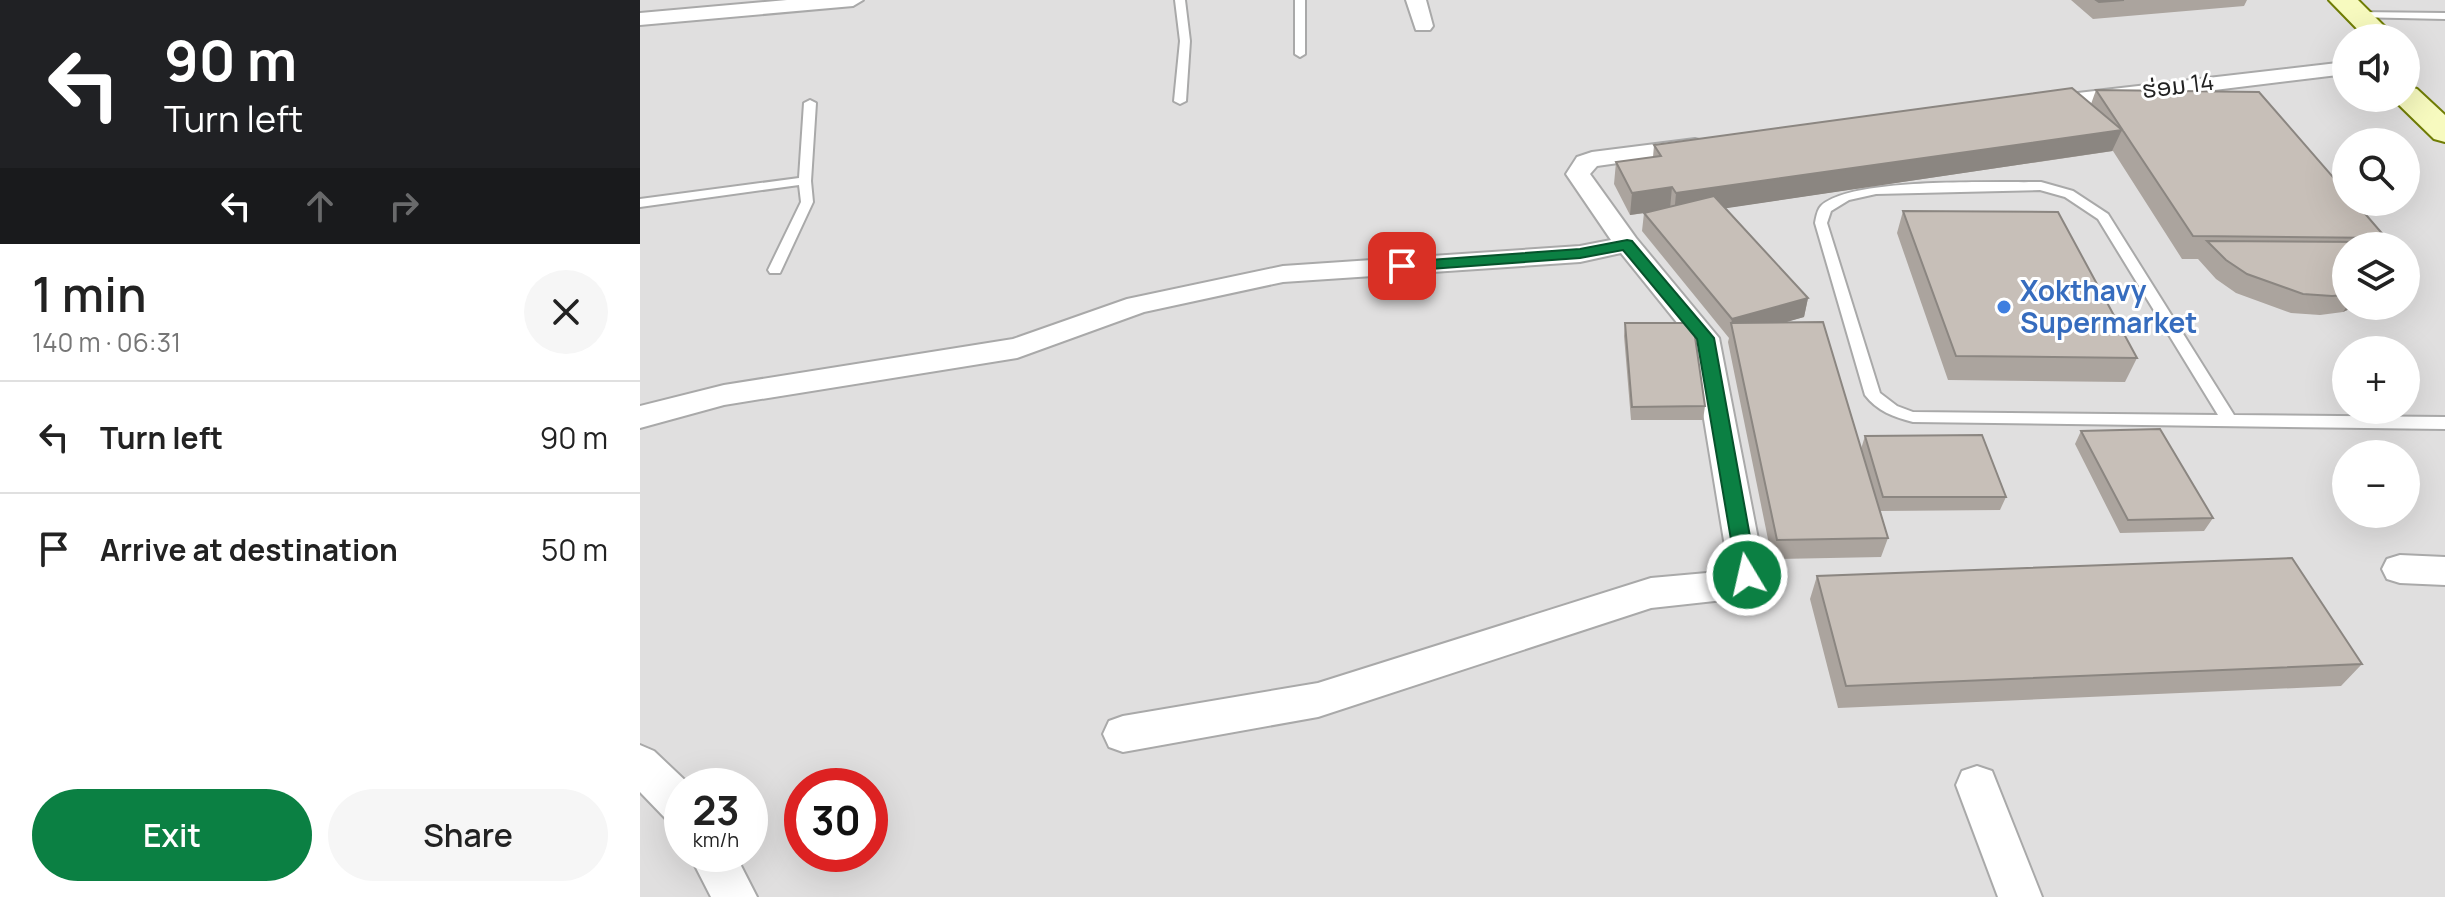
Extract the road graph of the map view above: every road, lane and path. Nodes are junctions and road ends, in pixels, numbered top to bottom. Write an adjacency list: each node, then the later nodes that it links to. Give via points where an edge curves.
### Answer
1 (853, 0): 8 (street)
2 (1180, 0): 15 (lane, via 1185,41)
3 (1300, 0): 10 (lane)
4 (1416, 0): 9 (street)
5 (2314, 0): 7 (main road)
6 (2445, 16): 7 (lane)
7 (2350, 18)
8 (640, 19)
9 (1423, 26)
10 (1300, 54)
11 (2332, 70): 17 (street, ຮ່ອມ 14)
12 (2420, 86): 14 (main road)
13 (2420, 95): 18 (main road)
14 (2445, 96)
15 (1180, 101)
16 (810, 103): 20 (lane)
17 (2025, 106)
18 (2445, 132)
19 (1710, 144): 22 (street, via 1585,162 1578,174)
20 (805, 181): 21 (lane); 23 (lane, via 807,202)
21 (640, 203)
22 (1627, 244): 24 (street, via 1580,254 1283,274 1137,305 1017,348 724,395); 29 (street, via 1705,338 1747,575 1742,584 1651,593 1318,700)
23 (775, 270)
24 (640, 417)
25 (2230, 421): 25 (lane, via 1913,417 1882,405 1873,395 1821,223 1825,209 1845,197 1876,190 2041,186 2069,194 2103,217); 26 (lane)
26 (2445, 423)
27 (2400, 569): 28 (street)
28 (2445, 571)
29 (1123, 734)
30 (640, 764): 32 (street)
31 (1977, 785): 35 (street)
32 (664, 788)
33 (721, 872): 34 (street)
34 (735, 897)
35 (2020, 897)

